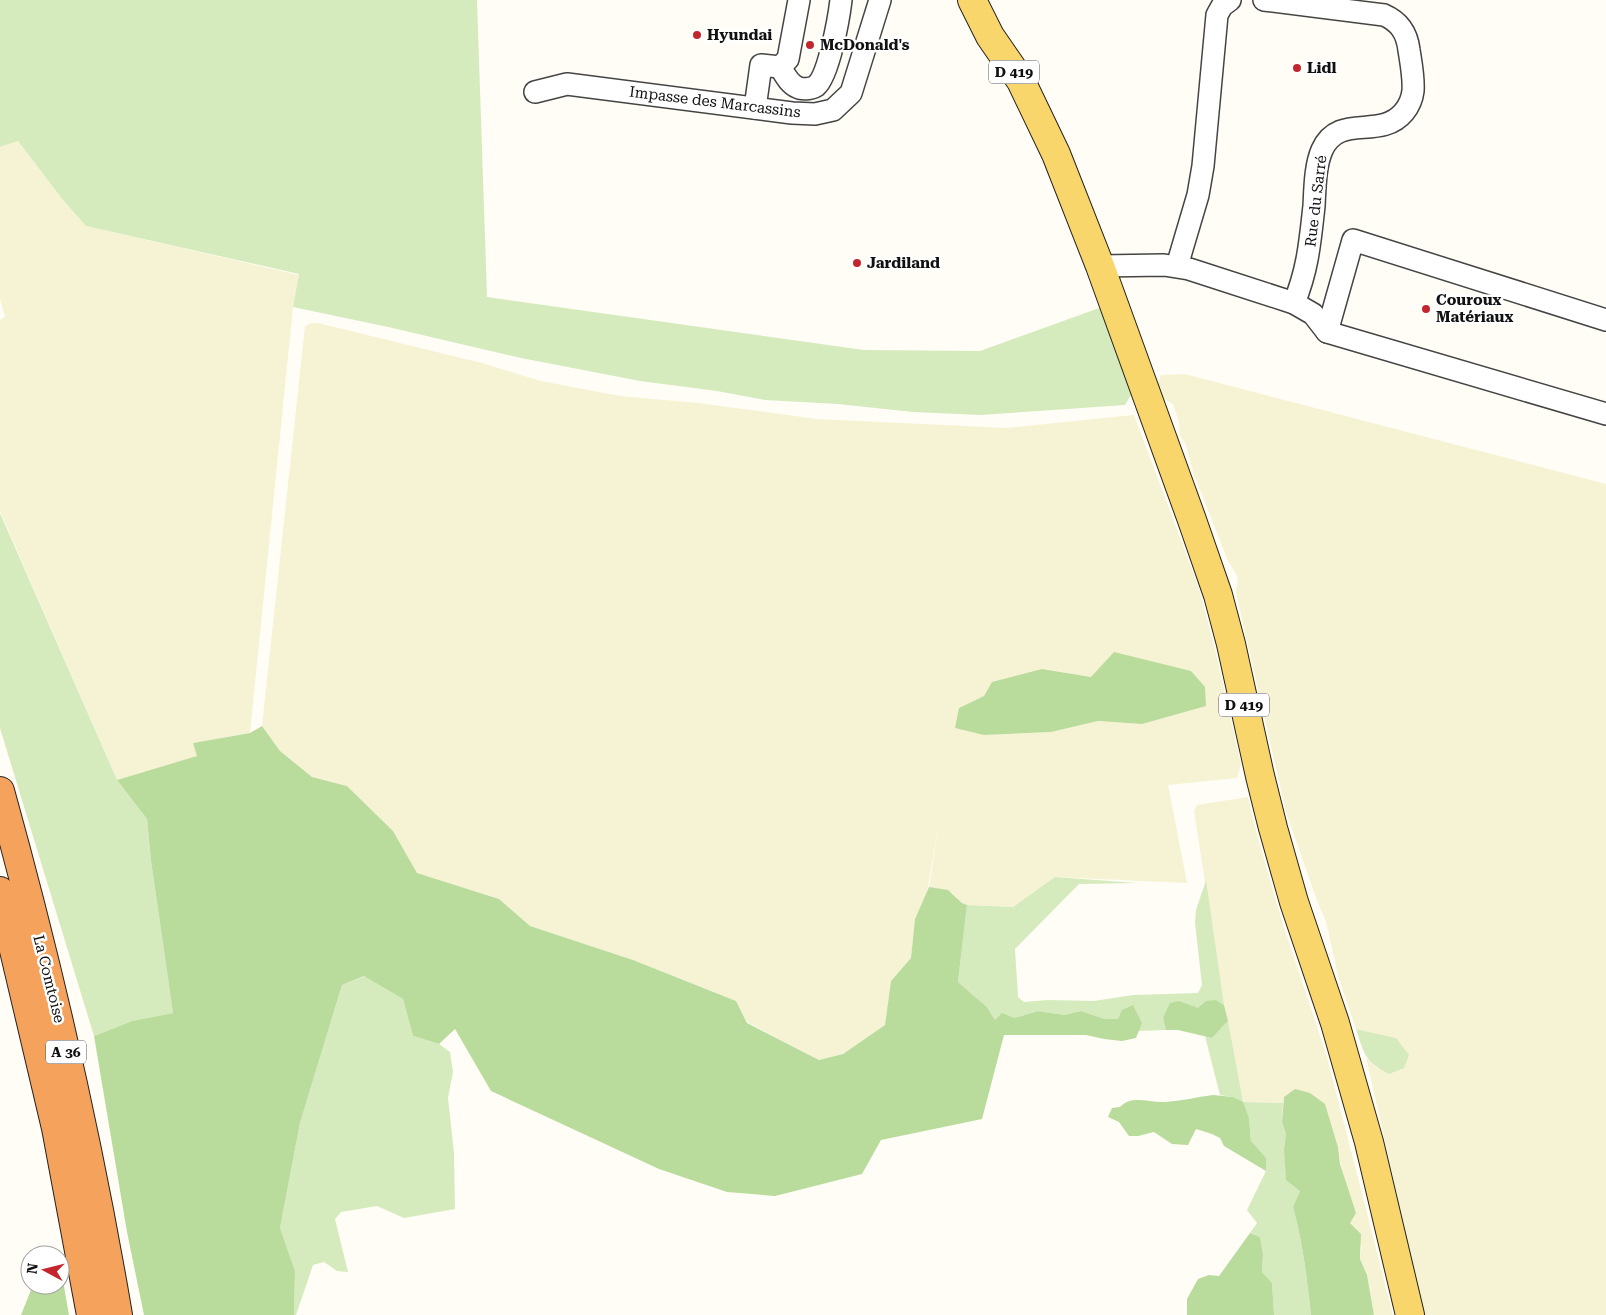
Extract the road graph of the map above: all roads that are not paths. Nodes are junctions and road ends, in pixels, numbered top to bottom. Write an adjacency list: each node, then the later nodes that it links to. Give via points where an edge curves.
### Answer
1 (799, 0): 9 (street, via 788,59)
2 (841, 0): 9 (street, via 836,36 816,85 808,89 797,88)
3 (880, 0): 11 (street, Impasse des Marcassins, via 852,93 833,110 815,114)
4 (956, 0): 8 (main road, D 419)
5 (972, 0): 8 (main road, D 419)
6 (1230, 0): 13 (street, via 1218,15 1203,166)
7 (1264, 0): 14 (street, Rue du Sarré, via 1377,13 1391,18 1405,33 1411,65 1413,91 1401,116 1385,126 1343,130 1324,146 1315,190 1310,253)
8 (990, 36): 12 (main road, D 419, via 1036,110)
9 (780, 66): 11 (street, via 761,65)
10 (535, 92): 11 (street, Impasse des Marcassins, via 567,84)
11 (755, 108)
12 (1100, 266): 13 (street); 22 (main road, D 419, via 1218,595 1273,828 1335,1023)
13 (1177, 266): 14 (street)
14 (1294, 303): 16 (street, via 1313,314)
15 (1606, 320): 16 (street, via 1353,240)
16 (1327, 332): 17 (street)
17 (1606, 414)
18 (0, 791): 21 (highway, La Comtoise / A 36, via 68,1062)
19 (0, 891): 20 (highway, La Comtoise / A 36, via 56,1128)
20 (91, 1315)
21 (118, 1315)
22 (1410, 1315)

